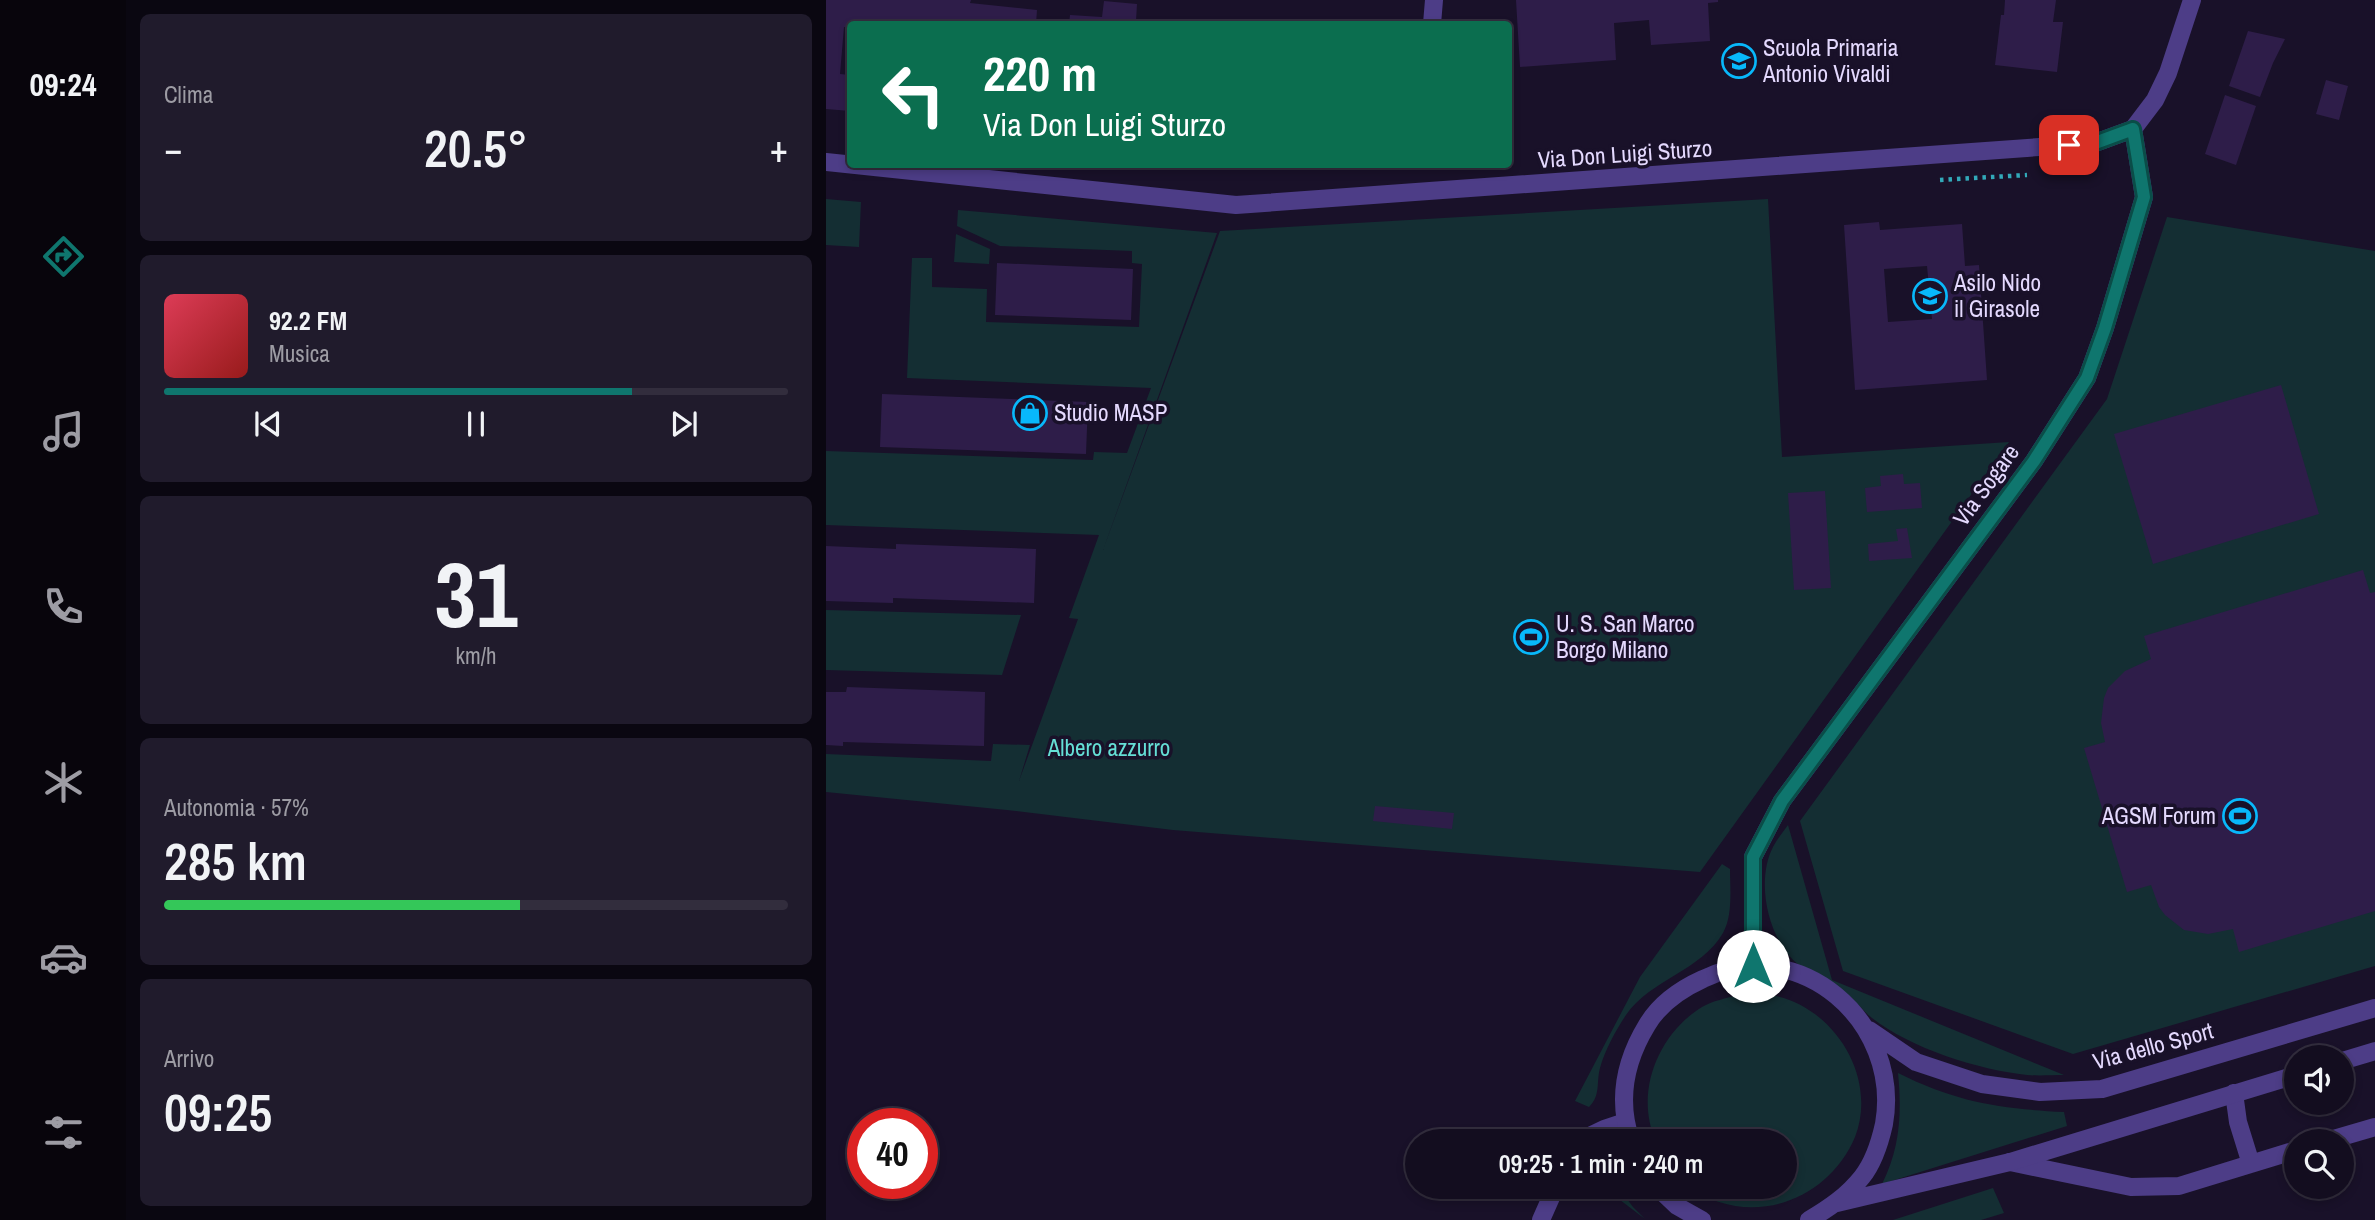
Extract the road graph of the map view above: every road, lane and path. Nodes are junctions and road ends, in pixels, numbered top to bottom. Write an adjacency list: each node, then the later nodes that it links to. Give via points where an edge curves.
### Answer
1 (1434, 0): 3 (street)
2 (2192, 0): 4 (street, via 2168,73)
3 (1432, 21)
4 (2133, 129): 7 (street, Via Don Luigi Sturzo, via 2095,143 1236,205); 10 (street, Via Sogare, via 2144,197 2087,378 2034,461 1782,801 1753,857)
5 (826, 162): 6 (street, Via Don Luigi Sturzo)
6 (847, 164)
7 (883, 168)
8 (2027, 174): 9 (path)
9 (1927, 181)
10 (1753, 966): 12 (street, Via dello Sport, via 1787,970 1819,983 1847,1003); 17 (street, Via dello Sport, via 1716,972 1682,989 1654,1014 1634,1046 1624,1082)
11 (2375, 1008): 12 (street, Via dello Sport, via 2102,1088 2040,1092 1982,1084 1916,1062)
12 (1868, 1030): 27 (street, Via dello Sport, via 1885,1078 1887,1104 1881,1142 1863,1176)
13 (2375, 1051): 14 (street)
14 (2354, 1057)
15 (2284, 1078): 16 (street, Via dello Sport)
16 (2234, 1093): 23 (street, Via dello Sport); 24 (street)
17 (1625, 1122): 19 (street); 20 (street, Via dello Sport)
18 (2375, 1127): 21 (street)
19 (1604, 1129)
20 (1627, 1129)
21 (2354, 1133)
22 (2284, 1154): 24 (street)
23 (2010, 1163): 24 (street, via 2131,1187 2179,1186); 27 (street, Via dello Sport)
24 (2250, 1164)
25 (1550, 1199): 28 (street)
26 (1670, 1199): 29 (street)
27 (1837, 1203): 30 (street, Via dello Sport)
28 (1541, 1220)
29 (1702, 1220)
30 (1809, 1220)

